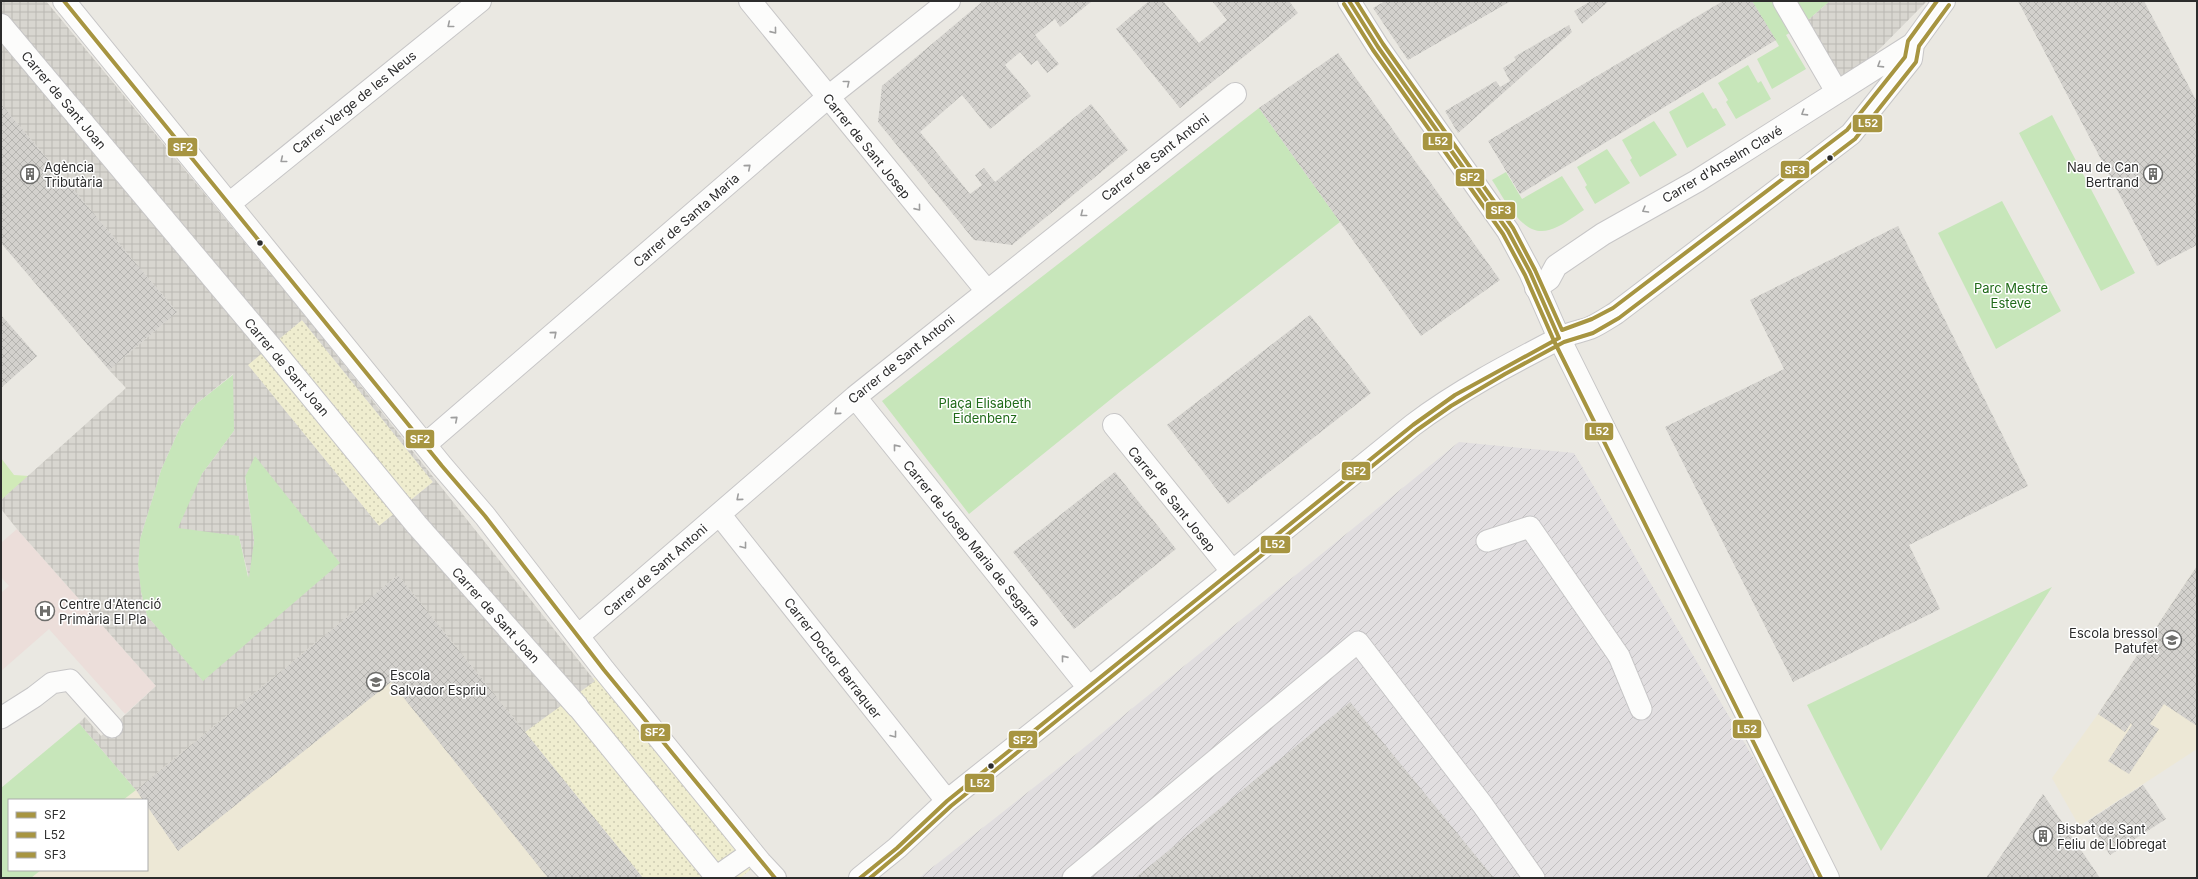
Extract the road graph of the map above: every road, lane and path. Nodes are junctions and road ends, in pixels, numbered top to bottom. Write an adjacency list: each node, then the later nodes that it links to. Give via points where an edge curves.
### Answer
1 (64, 1): 13 (street)
2 (480, 1): 13 (street, Carrer Verge de les Neus, one-way to 13)
3 (750, 1): 12 (street, Carrer de Sant Josep, one-way to 12)
4 (949, 1): 12 (street, Carrer de Santa Maria, one-way to 4)
5 (1784, 1): 10 (street)
6 (1944, 1): 9 (street, Carrer d'Anselm Clavé)
7 (1351, 2): 14 (street, via 1378,47 1508,231)
8 (1, 25): 25 (street, Carrer de Sant Joan, via 416,524)
9 (1912, 44): 10 (street, Carrer d'Anselm Clavé, one-way to 10); 16 (street, Carrer d'Anselm Clavé, via 1911,59 1850,134 1616,313 1600,324)
10 (1837, 92): 14 (street, Carrer d'Anselm Clavé, one-way to 14, via 1697,181 1602,234 1556,266 1549,279)
11 (1235, 94): 15 (street, Carrer de Sant Antoni, one-way to 15)
12 (828, 98): 15 (street, Carrer de Sant Josep, one-way to 15); 19 (street, Carrer de Santa Maria, one-way to 12)
13 (229, 204): 19 (street)
14 (1536, 288): 16 (street)
15 (986, 290): 17 (street, Carrer de Sant Antoni)
16 (1559, 338): 22 (street, Carrer d'Anselm Clavé, via 1438,406); 35 (street)
17 (854, 397): 20 (street, Carrer de Sant Antoni, one-way to 20); 24 (street, Carrer de Josep Maria de Segarra, one-way to 17)
18 (1114, 425): 22 (street, Carrer de Sant Josep)
19 (426, 444): 23 (street)
20 (720, 515): 23 (street, Carrer de Sant Antoni); 29 (street, Carrer Doctor Barraquer, one-way to 29)
21 (1487, 541): 26 (lane, via 1530,527 1619,656)
22 (1232, 571): 24 (street, Carrer d'Anselm Clavé)
23 (578, 636): 30 (street)
24 (1089, 688): 29 (street, Carrer d'Anselm Clavé)
25 (577, 706): 30 (lane, via 716,877)
26 (1641, 709)
27 (1, 718): 28 (lane, via 52,683 70,680)
28 (112, 727)
29 (946, 801): 32 (street, Carrer d'Anselm Clavé, via 897,848)
30 (752, 852): 31 (street)
31 (775, 878)
32 (860, 878)
33 (1073, 878): 34 (lane, via 1358,642 1482,804)
34 (1534, 878)
35 (1828, 878)

